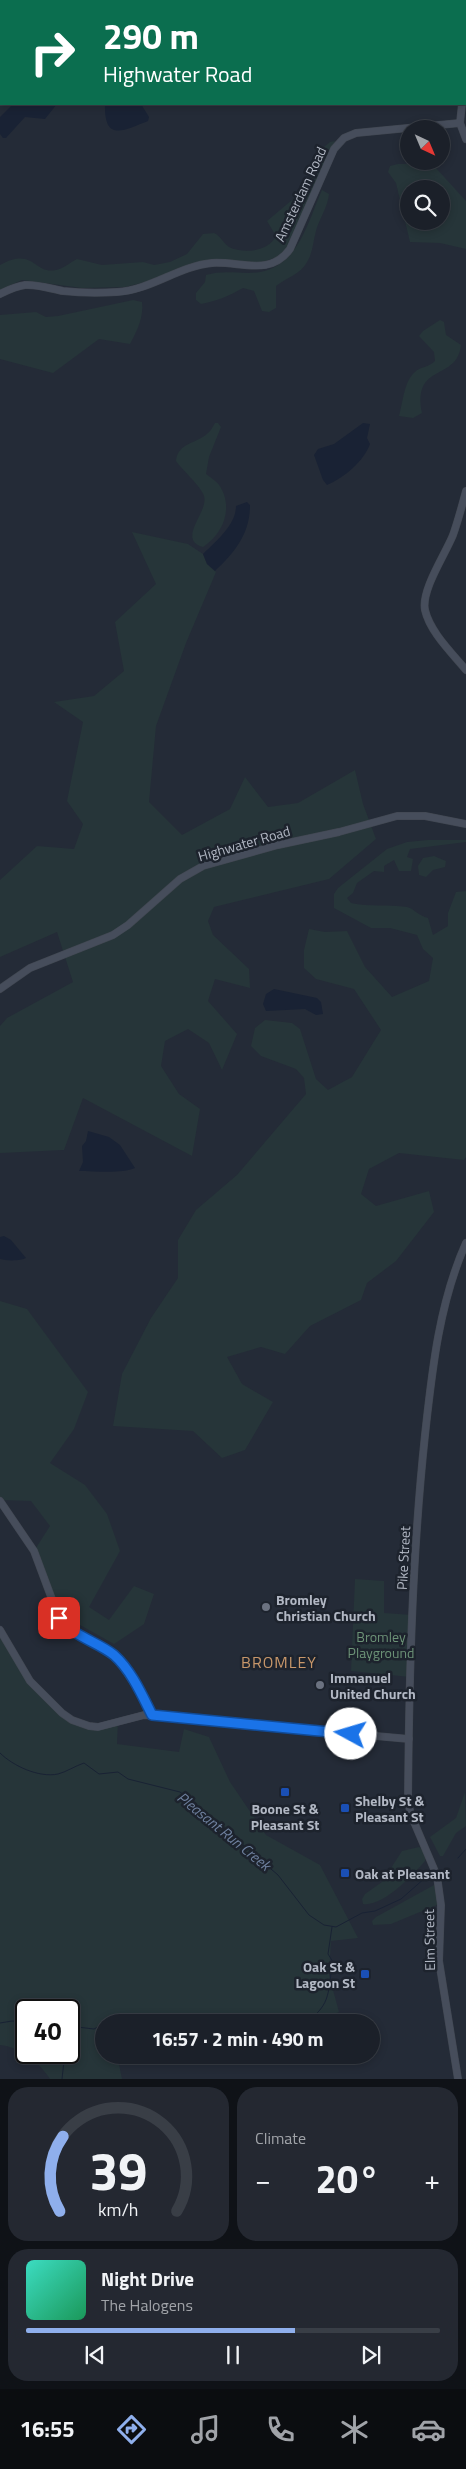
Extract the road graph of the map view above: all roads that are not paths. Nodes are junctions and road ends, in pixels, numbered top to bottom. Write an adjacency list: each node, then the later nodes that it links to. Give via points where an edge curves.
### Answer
1 (462, 105): 2 (street)
2 (460, 123): 3 (street); 4 (street, Amsterdam Road, via 366,131 344,138 334,149 290,249 279,261 271,264 255,267 210,264 120,291 77,292 30,285)
3 (466, 139)
4 (0, 294)
5 (466, 491): 6 (street, via 425,602 433,628)
6 (466, 670)
7 (466, 824): 8 (street, Highwater Road, via 425,816 393,817 211,863 180,879 113,935 30,968)
8 (0, 989)
9 (466, 1243): 13 (street, Pike Street, via 453,1280 430,1387 419,1505)
10 (0, 1502): 12 (street, via 34,1552 59,1618 70,1631 104,1649 120,1662)
11 (0, 1630): 12 (street, via 26,1675 72,1720 98,1727 133,1716)
12 (152, 1715): 13 (street)
13 (409, 1739): 14 (street, Pike Street)
14 (409, 1806): 15 (street, Elm Street, via 433,1864 439,1889 439,1961)
15 (458, 2079)

